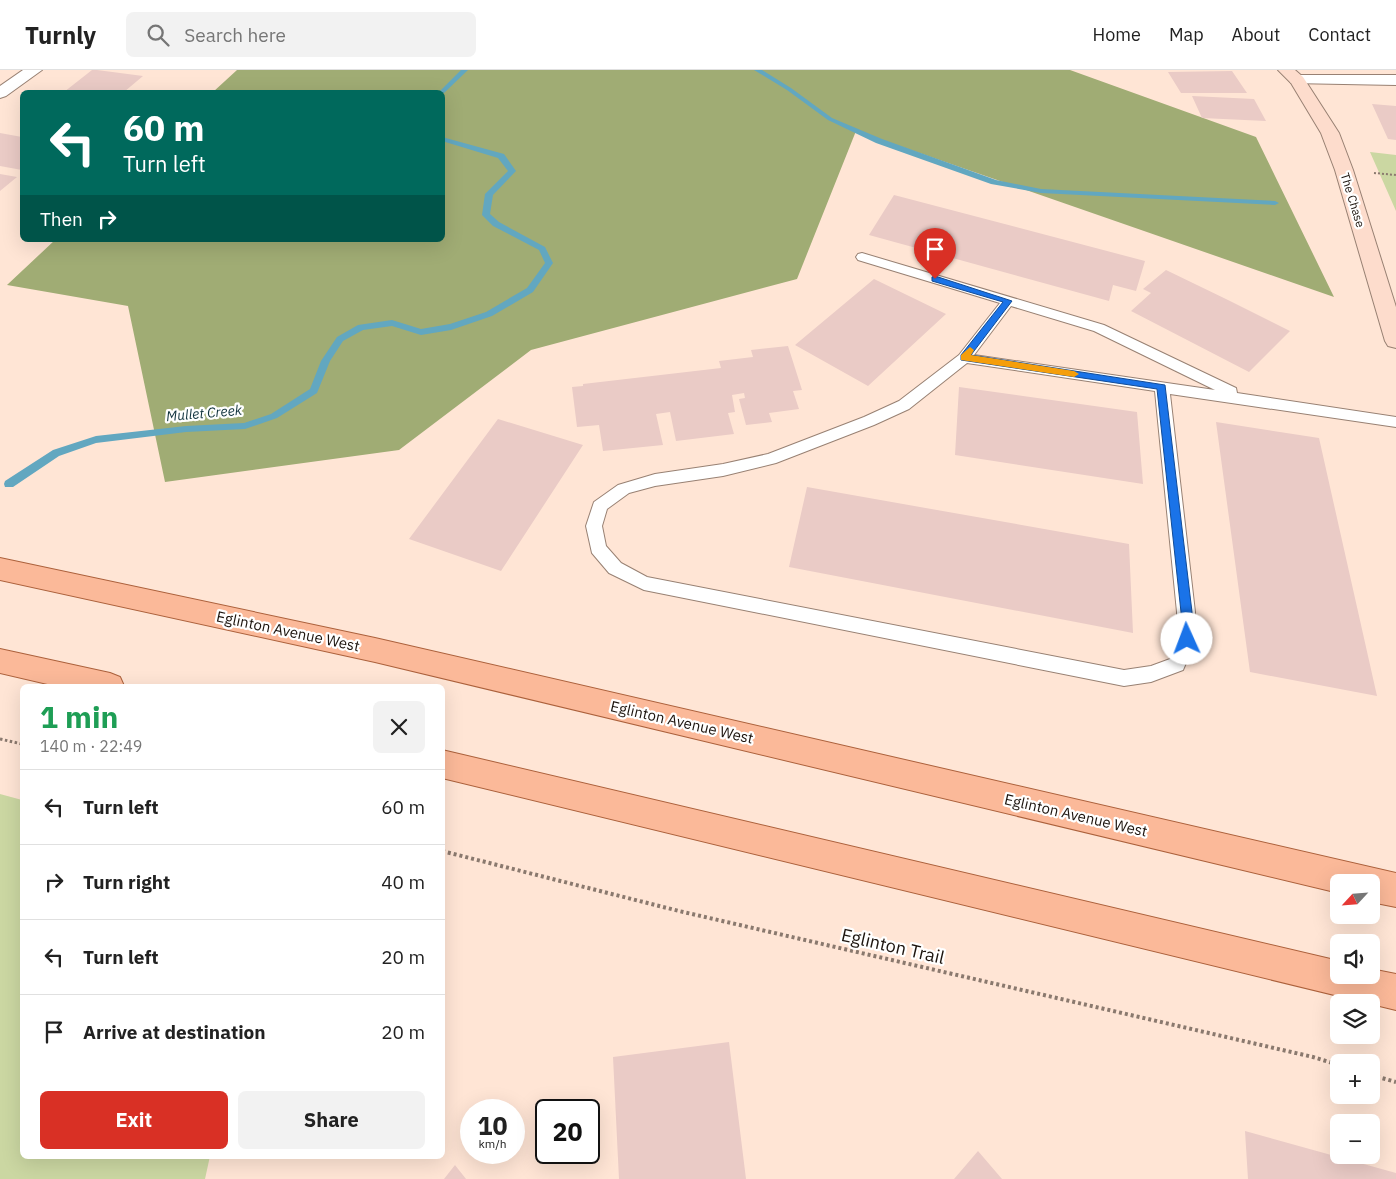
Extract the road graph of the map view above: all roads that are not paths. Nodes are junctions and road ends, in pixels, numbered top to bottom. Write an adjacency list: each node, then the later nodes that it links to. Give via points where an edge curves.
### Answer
1 (34, 70): 4 (street)
2 (1291, 75): 3 (street); 7 (street, The Chase, via 1330,133)
3 (1396, 80)
4 (0, 93)
5 (862, 257): 6 (lane)
6 (1008, 301): 8 (lane); 10 (lane, via 1099,328)
7 (1396, 341)
8 (964, 358): 9 (lane); 9 (lane, via 904,405 860,425 771,459 624,489 600,506 594,526 598,548 615,568 644,583 1124,678 1151,674 1177,664 1187,639)
9 (1162, 387): 10 (lane)
10 (1247, 400): 11 (lane)
11 (1396, 422)
12 (0, 569): 16 (main road, Eglinton Avenue West, via 375,650)
13 (0, 661): 14 (main road)
14 (101, 684)
15 (445, 765): 19 (main road)
16 (1330, 874)
17 (1380, 886): 18 (main road)
18 (1396, 890)
19 (1396, 992)

